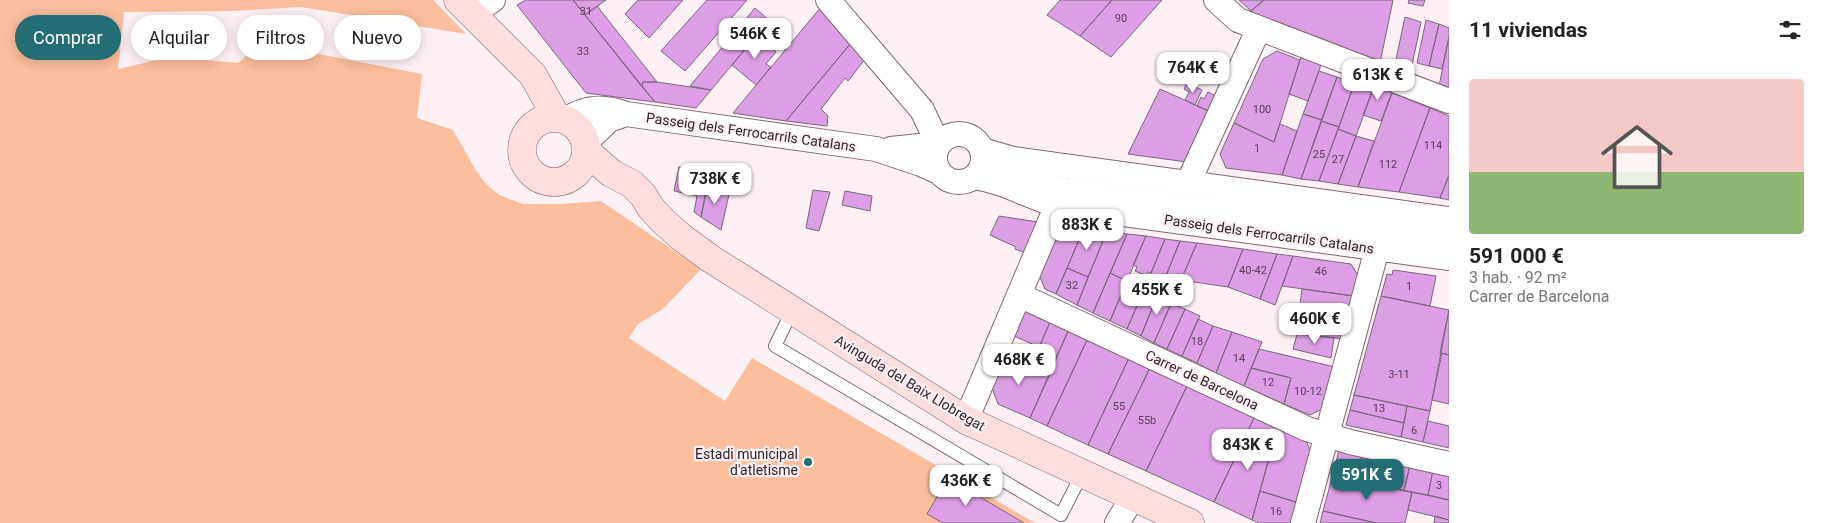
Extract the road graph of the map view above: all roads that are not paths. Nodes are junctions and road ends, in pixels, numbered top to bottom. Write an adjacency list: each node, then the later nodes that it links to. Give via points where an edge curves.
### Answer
1 (828, 0): 10 (street, via 922,110)
2 (1216, 0): 4 (street, via 1238,20)
3 (474, 5): 5 (main road)
4 (1259, 28): 6 (street); 16 (street)
5 (521, 62): 8 (main road); 9 (main road, via 527,96)
6 (1449, 101)
7 (626, 114): 8 (street, Passeig dels Ferrocarrils Catalans, via 610,108 596,109); 11 (street, via 608,120); 12 (street, Passeig dels Ferrocarrils Catalans)
8 (562, 119): 9 (main road, via 539,121); 11 (main road, via 578,129)
9 (526, 134): 15 (main road, via 521,153 529,171 546,182)
10 (938, 144): 12 (street, Passeig dels Ferrocarrils Catalans); 13 (street, via 948,136 964,134 972,137); 14 (street, via 934,156)
11 (586, 147): 15 (main road, via 582,167); 18 (main road, Avinguda del Baix Llobregat, via 611,174 632,184)
12 (876, 149): 14 (street, Passeig dels Ferrocarrils Catalans)
13 (982, 164): 14 (street, via 968,181 954,182); 16 (street, via 1013,159); 17 (street, Passeig dels Ferrocarrils Catalans, via 991,179 1038,200); 20 (street, Passeig dels Ferrocarrils Catalans, via 1057,186)
14 (938, 172)
15 (566, 181): 18 (main road, Avinguda del Baix Llobregat, via 600,185)
16 (1188, 183): 19 (street)
17 (1057, 204): 21 (street, Passeig dels Ferrocarrils Catalans); 23 (street)
18 (651, 208): 24 (main road, Avinguda del Baix Llobregat, via 711,260)
19 (1449, 219)
20 (1449, 239)
21 (1377, 249): 22 (street, Passeig dels Ferrocarrils Catalans); 26 (street)
22 (1449, 258)
23 (1019, 295): 25 (street); 26 (street, Carrer de Barcelona, via 1306,429)
24 (792, 311): 25 (main road, Avinguda del Baix Llobregat); 28 (lane, via 775,346 1060,515)
25 (966, 420): 28 (main road, Avinguda del Baix Llobregat)
26 (1327, 435): 27 (street, Carrer de Barcelona); 32 (street)
27 (1449, 464)
28 (1082, 474): 29 (main road, Avinguda del Baix Llobregat)
29 (1133, 497): 30 (street); 31 (main road, Avinguda del Baix Llobregat)
30 (1118, 523)
31 (1190, 523)
32 (1303, 523)

